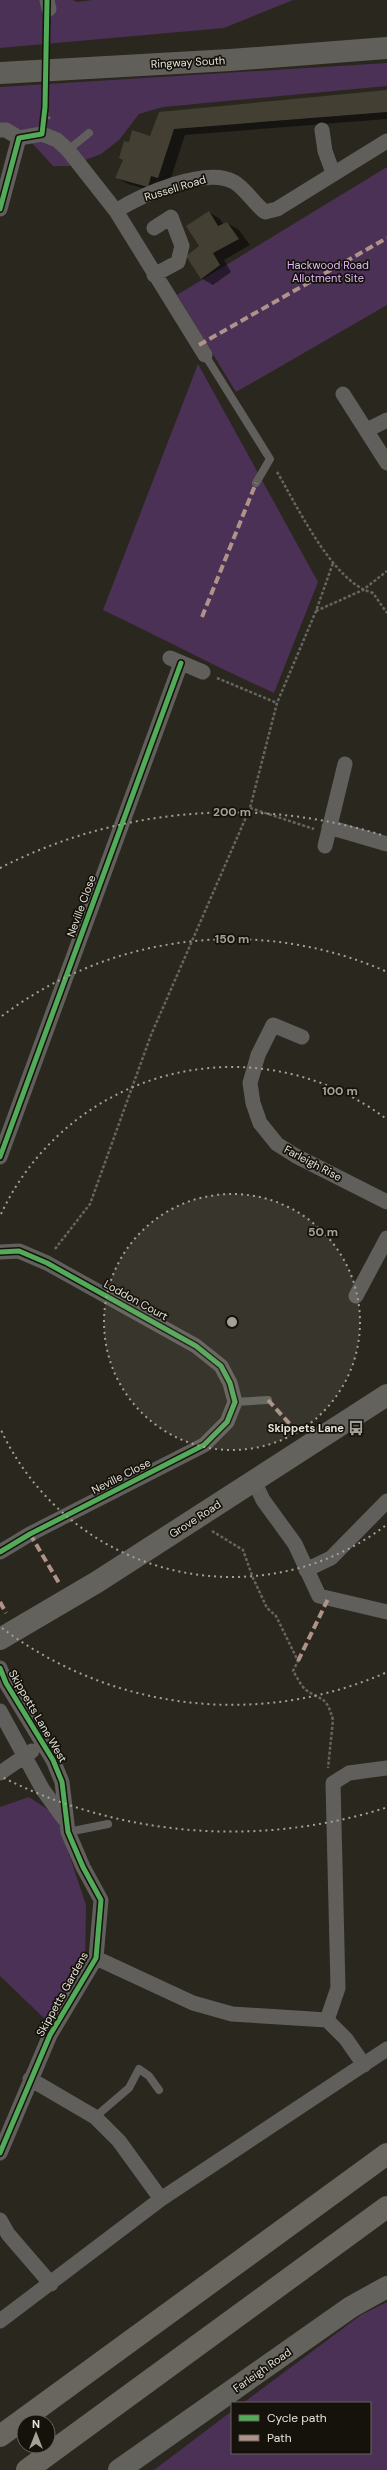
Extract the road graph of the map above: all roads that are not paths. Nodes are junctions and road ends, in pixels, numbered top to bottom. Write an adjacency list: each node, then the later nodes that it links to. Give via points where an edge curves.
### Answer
1 (383, 46): 2 (main road, Ringway South, via 245,59)
2 (0, 74)
3 (0, 130): 6 (street, via 6,130)
4 (322, 130): 9 (street, via 325,151)
5 (89, 133): 8 (lane)
6 (19, 138): 8 (street, via 46,128); 10 (street)
7 (387, 141): 9 (street, Russell Road)
8 (68, 150): 11 (street)
9 (333, 173): 11 (street, Russell Road, via 277,209 265,212 236,182 210,176 141,198)
10 (0, 209)
11 (116, 211): 13 (street)
12 (154, 228): 13 (street, via 171,217 182,246 178,262)
13 (154, 275): 14 (street)
14 (205, 355): 19 (lane, via 270,459)
15 (343, 394): 17 (street)
16 (387, 420): 17 (street)
17 (367, 430): 18 (street)
18 (387, 463)
19 (256, 484)
20 (203, 672): 24 (street, Neville Close, via 175,661)
21 (345, 764): 22 (street, via 327,836)
22 (387, 844)
23 (302, 1037): 25 (street, Farleigh Rise, via 273,1025 258,1055 250,1083 260,1124 277,1144 290,1152)
24 (0, 1157)
25 (387, 1202)
26 (387, 1238): 28 (street)
27 (0, 1252): 31 (street, Loddon Court, via 19,1251 47,1263 196,1346 221,1366 230,1383)
28 (356, 1296)
29 (387, 1395): 32 (street, Grove Road)
30 (268, 1400): 31 (lane)
31 (235, 1402): 34 (street, Neville Close, via 227,1422 204,1445 30,1534)
32 (254, 1480): 35 (street, via 263,1500 295,1544); 37 (street, Grove Road, via 97,1582)
33 (387, 1501): 35 (street, via 331,1558)
34 (0, 1552)
35 (306, 1570): 36 (street, via 319,1596)
36 (387, 1612)
37 (0, 1639)
38 (0, 1668): 40 (street, Skippetts Lane West, via 6,1683)
39 (0, 1711): 41 (street)
40 (43, 1744): 41 (street, Skippetts Lane West); 45 (street, Skippetts Lane West, via 62,1782)
41 (25, 1756): 43 (street, Skippetts Lane West); 45 (street, via 43,1790)
42 (387, 1768): 47 (street, via 349,1773 332,1782 338,1988)
43 (0, 1773)
44 (108, 1824): 45 (lane)
45 (67, 1826): 46 (street, Skippetts Gardens, via 83,1867 101,1900)
46 (96, 1958): 47 (street, Skippetts Gardens, via 201,2005 232,2014); 50 (street, Skippetts Gardens, via 50,2035)
47 (327, 2020): 49 (street, via 346,2039)
48 (387, 2049): 49 (street)
49 (364, 2066): 55 (street)
50 (30, 2079): 52 (street); 53 (street, Skippetts Gardens)
51 (158, 2090): 52 (lane, via 149,2076 139,2069 129,2088)
52 (95, 2117): 55 (street, via 119,2141)
53 (0, 2153)
54 (387, 2154): 61 (highway)
55 (161, 2200): 58 (street)
56 (387, 2207): 62 (highway)
57 (0, 2220): 58 (street, via 8,2234)
58 (51, 2284): 60 (street)
59 (387, 2287): 63 (street, Farleigh Road, via 351,2307)
60 (0, 2321)
61 (0, 2436)
62 (27, 2470)
63 (119, 2470)

